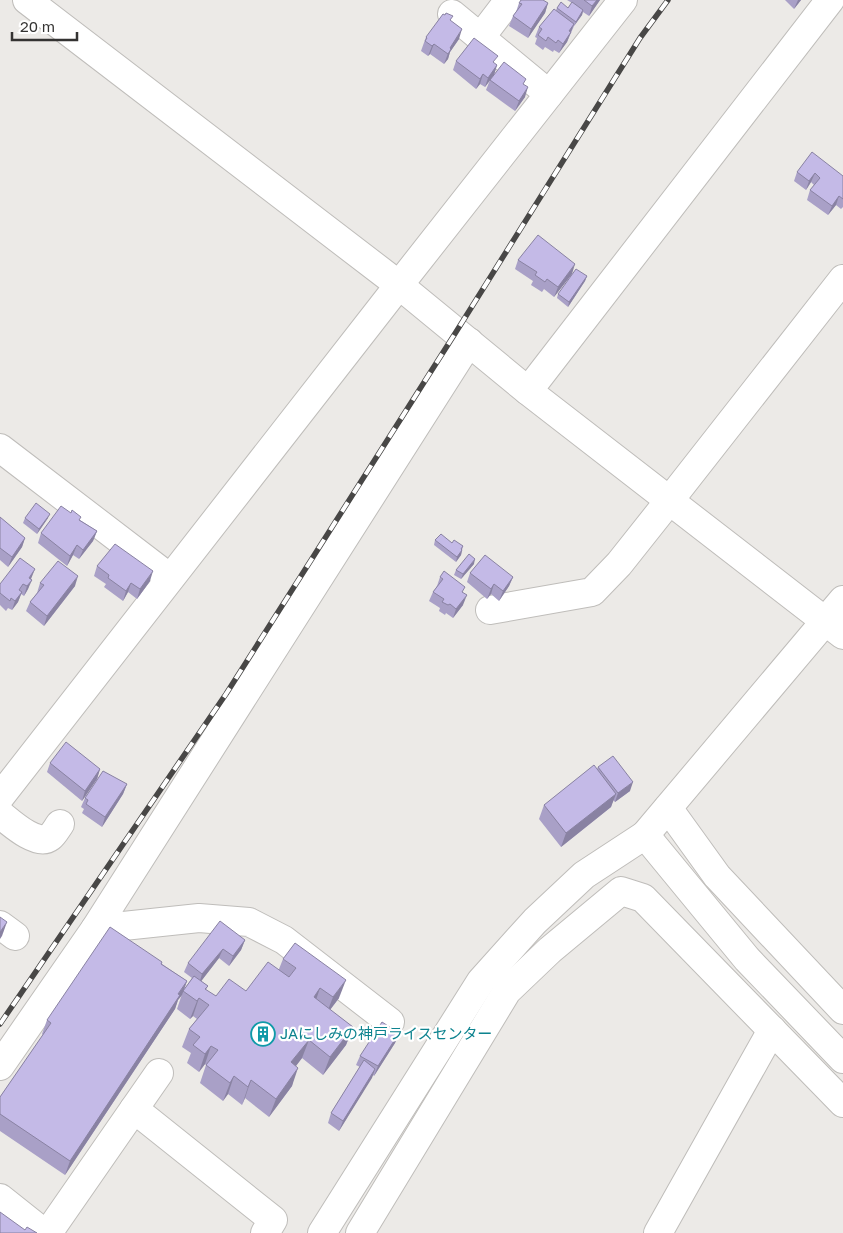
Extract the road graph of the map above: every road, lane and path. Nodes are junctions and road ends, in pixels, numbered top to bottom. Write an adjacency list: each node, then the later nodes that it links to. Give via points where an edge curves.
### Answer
1 (28, 0): 9 (street)
2 (509, 0): 6 (street)
3 (623, 0): 7 (street)
4 (830, 0): 11 (street)
5 (452, 14): 6 (street)
6 (480, 38): 7 (street)
7 (549, 94): 9 (street)
8 (843, 279): 13 (street)
9 (398, 285): 10 (street); 14 (street)
10 (469, 342): 11 (street); 23 (street)
11 (528, 391): 13 (street)
12 (0, 448): 14 (street)
13 (670, 501): 16 (street, via 592,592); 17 (street)
14 (170, 578): 18 (street)
15 (843, 600): 17 (street)
16 (490, 610)
17 (834, 628): 19 (street)
18 (0, 797)
19 (668, 808): 22 (street); 24 (street, via 717,876)
20 (0, 814): 21 (street, via 34,838 44,840)
21 (60, 824)
22 (645, 835): 27 (street, via 747,959); 36 (street, via 584,875 536,921 481,982)
23 (95, 929): 25 (street, via 199,918 249,922 284,940); 28 (street)
24 (843, 1010)
25 (390, 1022)
26 (772, 1030): 30 (street); 37 (street, via 644,898 621,891 507,991); 38 (street)
27 (843, 1059)
28 (0, 1066)
29 (159, 1073): 31 (street)
30 (843, 1103)
31 (134, 1109): 34 (street); 35 (street, via 273,1220)
32 (0, 1198): 33 (street)
33 (44, 1233)
34 (48, 1233)
35 (265, 1233)
36 (322, 1233)
37 (360, 1233)
38 (658, 1233)

